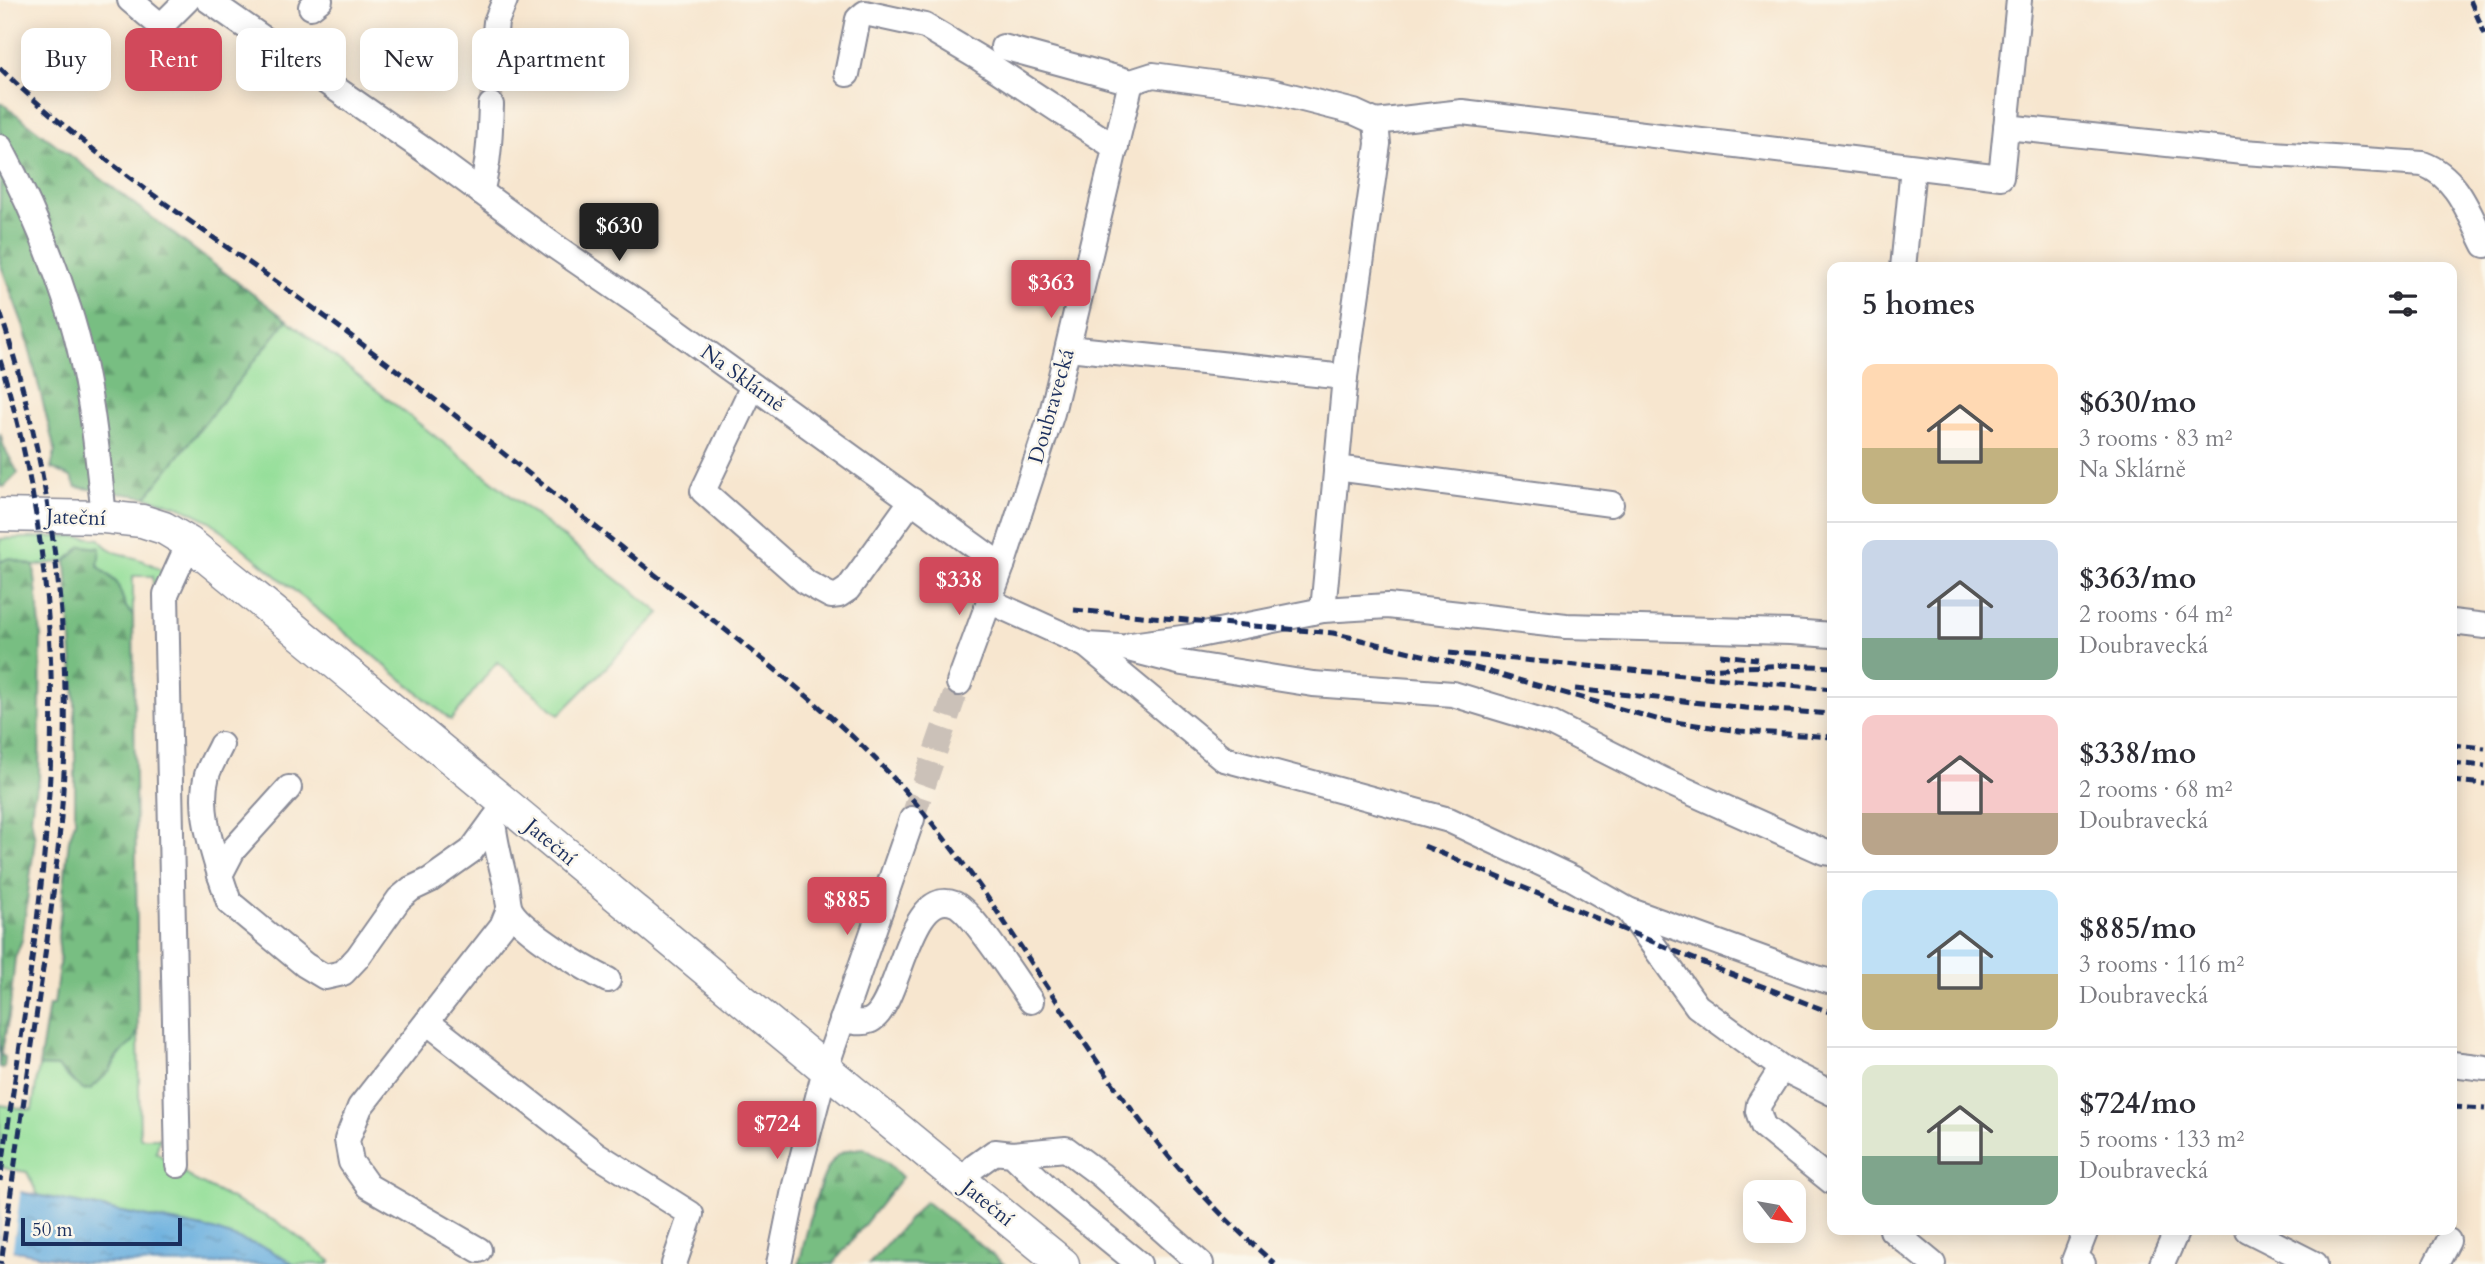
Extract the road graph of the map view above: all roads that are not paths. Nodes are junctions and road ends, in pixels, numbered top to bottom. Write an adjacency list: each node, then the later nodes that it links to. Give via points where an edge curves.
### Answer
1 (130, 0): 2 (street, via 161,26)
2 (187, 0)
3 (208, 0): 16 (street, Na Sklárně)
4 (505, 0): 6 (street)
5 (2020, 0): 12 (street)
6 (495, 28)
7 (1003, 47): 9 (street)
8 (847, 74): 14 (street, via 858,19 865,13 925,26)
9 (1131, 82): 11 (street, via 1153,75 1271,91); 14 (street, Doubravecká)
10 (491, 105): 16 (street)
11 (1376, 122): 15 (street, via 1462,112); 20 (street, via 1378,144)
12 (2006, 127): 15 (street, via 2001,177); 17 (street, via 2243,152 2423,164 2451,182)
13 (0, 147): 26 (street, via 19,182 70,312 96,440)
14 (1116, 148): 19 (street, Doubravecká)
15 (1913, 167): 18 (street)
16 (481, 192): 21 (street, Na Sklárně)
17 (2485, 245)
18 (1904, 262)
19 (1068, 348): 20 (street); 28 (street, Doubravecká, via 1052,413)
20 (1345, 377): 22 (street)
21 (753, 386): 23 (street, Na Sklárně); 23 (street, via 703,491 807,583 831,596 848,589)
22 (1336, 468): 24 (street); 30 (street)
23 (912, 500): 28 (street, Na Sklárně)
24 (1611, 504)
25 (0, 515): 26 (main road, Jateční)
26 (104, 517): 27 (main road, Jateční, via 142,521)
27 (189, 543): 39 (main road, Jateční); 56 (street, via 166,594)
28 (1002, 566): 29 (street, Doubravecká)
29 (989, 601): 34 (street); 36 (street, Doubravecká)
30 (1323, 610): 33 (street, via 1388,606 1566,626); 35 (street, via 1189,638)
31 (2457, 623): 32 (street)
32 (2485, 626)
33 (1827, 635)
34 (1086, 645): 35 (street); 44 (street, via 1224,759 1449,820)
35 (1120, 647): 41 (street, via 1182,663 1313,684 1453,694 1552,724 1663,780)
36 (959, 683)
37 (221, 745): 42 (street, via 207,776 205,800)
38 (289, 788): 42 (street, via 233,850)
39 (499, 812): 42 (street, via 471,851 399,899 343,973 325,977 306,965 229,902); 43 (street, via 498,859); 53 (main road, Jateční)
40 (912, 818): 48 (street)
41 (1827, 852)
42 (220, 875)
43 (509, 909): 45 (street, via 520,922); 49 (street, via 502,926)
44 (1628, 909): 46 (street); 51 (street, via 1697,1006)
45 (608, 980)
46 (1827, 981)
47 (1031, 1002): 48 (street, via 969,916 955,904 944,903 927,910 915,928 877,1016 868,1022)
48 (842, 1020): 53 (street)
49 (427, 1021): 64 (street, via 360,1107 346,1140 352,1162 368,1186); 65 (street, via 596,1154 691,1214)
50 (2457, 1065): 52 (street)
51 (1782, 1068): 54 (street); 57 (street, via 1759,1104 1763,1126)
52 (2485, 1068)
53 (825, 1070): 58 (main road, Jateční); 66 (street)
54 (1827, 1090)
55 (1012, 1154): 58 (street, via 995,1152); 68 (street); 69 (street, via 1066,1149)
56 (178, 1165)
57 (1827, 1178)
58 (962, 1181): 67 (main road, Jateční)
59 (1898, 1235): 70 (street)
60 (2084, 1235): 71 (street, via 2074,1261)
61 (2175, 1235): 72 (street)
62 (2258, 1235): 73 (street)
63 (2448, 1241): 74 (street)
64 (479, 1250)
65 (674, 1264)
66 (779, 1264)
67 (1063, 1264)
68 (1139, 1264)
69 (1201, 1264)
70 (1933, 1264)
71 (2083, 1264)
72 (2162, 1264)
73 (2315, 1264)
74 (2436, 1264)

